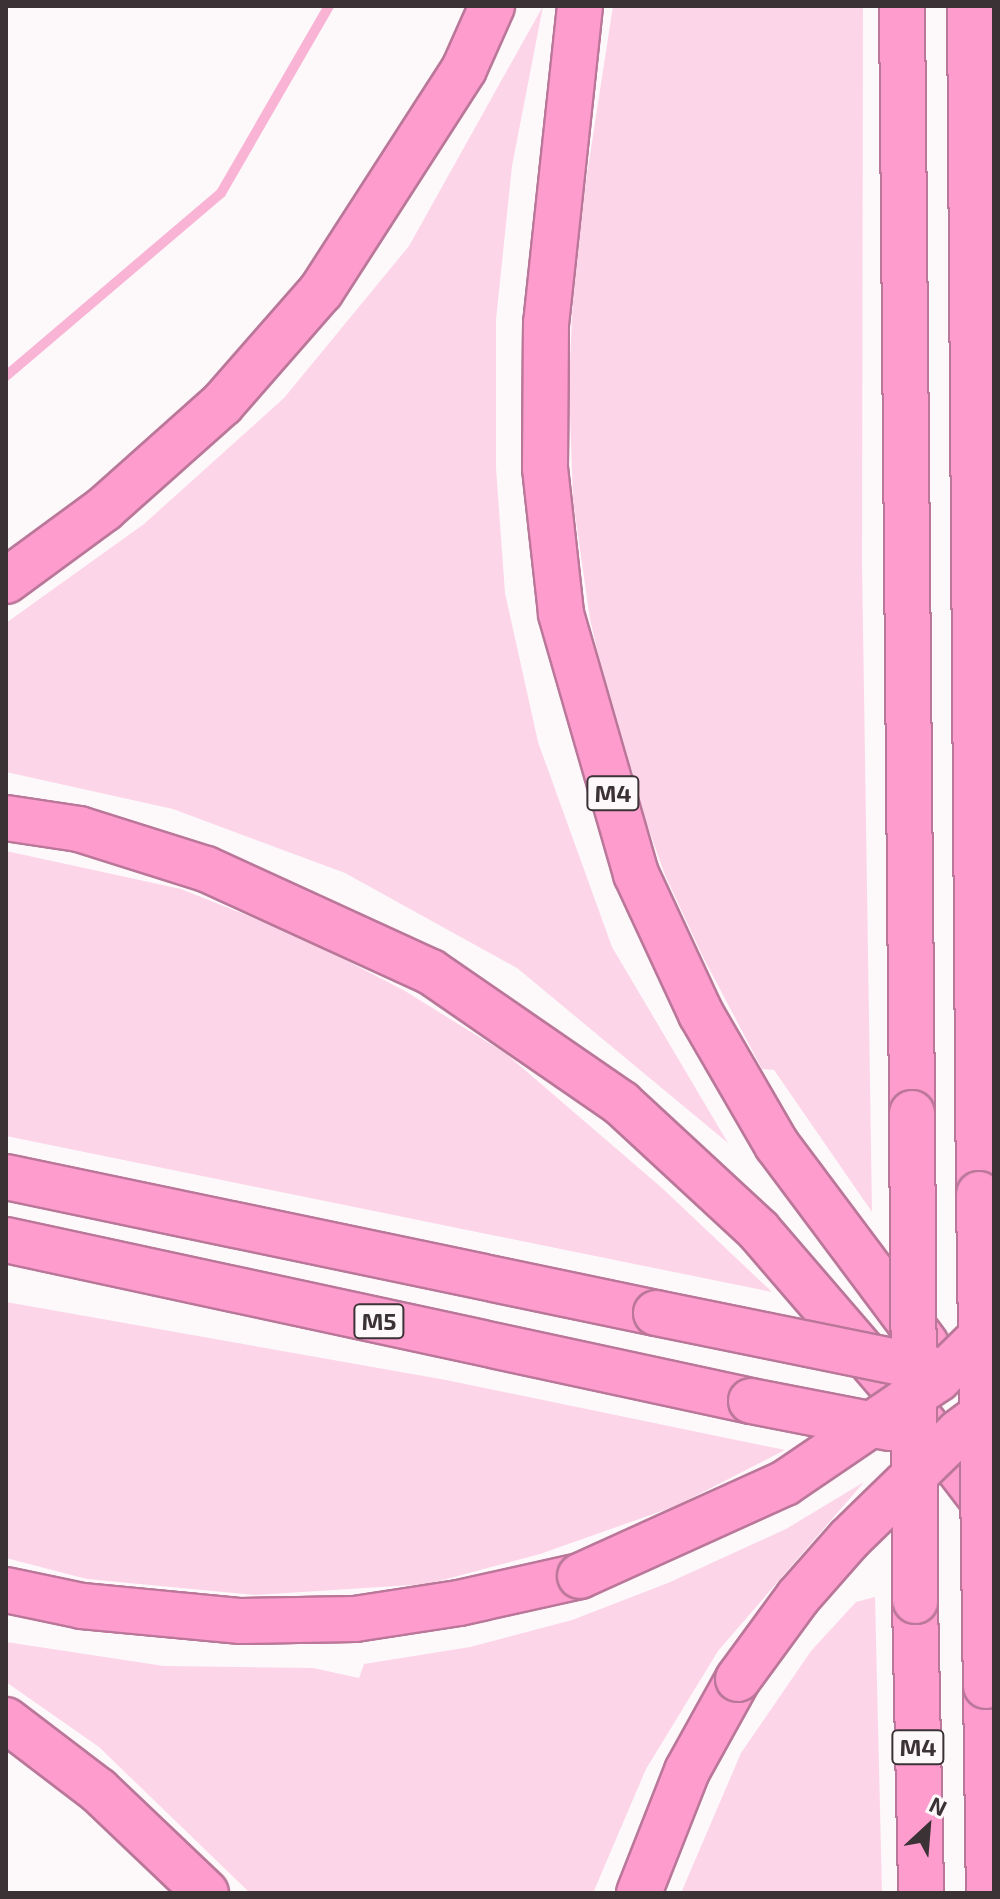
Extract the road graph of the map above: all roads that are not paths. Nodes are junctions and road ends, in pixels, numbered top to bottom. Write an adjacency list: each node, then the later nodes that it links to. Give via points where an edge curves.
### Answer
1 (492, 6): 5 (highway, via 464,69 321,291 222,404 104,509)
2 (580, 6): 12 (highway, M4, via 546,323 545,468 561,614 636,874 701,1014 777,1145 958,1387)
3 (902, 6): 19 (highway, M4, bridge)
4 (970, 6): 20 (highway, bridge)
5 (6, 581)
6 (6, 818): 14 (highway, via 79,829 206,869 431,972 621,1103 759,1231 919,1417)
7 (6, 1177): 10 (highway, bridge)
8 (6, 1240): 13 (highway, M5, bridge, via 751,1401)
9 (994, 1324): 15 (highway, bridge, via 938,1379 785,1483 580,1576 459,1603 312,1620 241,1621 98,1608)
10 (994, 1382)
11 (994, 1406): 18 (highway, bridge, via 959,1432 849,1539 738,1679 687,1771)
12 (994, 1425)
13 (994, 1448)
14 (994, 1515)
15 (6, 1590)
16 (6, 1720): 17 (highway, via 98,1790)
17 (206, 1893)
18 (639, 1893)
19 (921, 1893)
20 (989, 1893)

